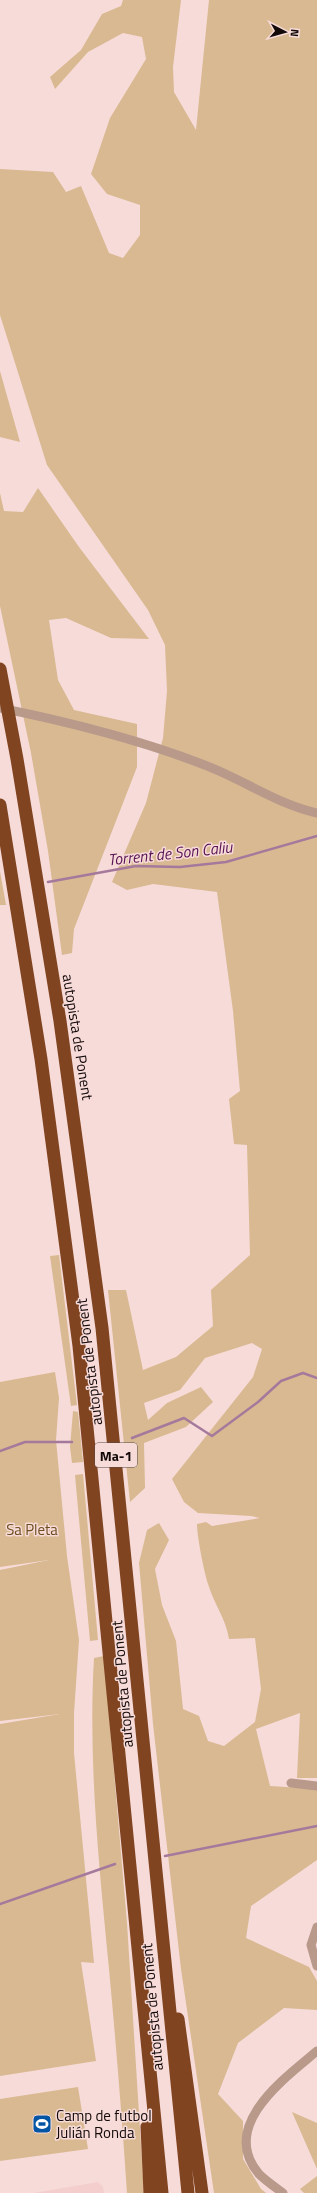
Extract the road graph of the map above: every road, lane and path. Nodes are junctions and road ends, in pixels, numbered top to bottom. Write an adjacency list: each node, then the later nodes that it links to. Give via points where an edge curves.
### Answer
1 (0, 669): 3 (highway, Ma-1)
2 (0, 708): 3 (street)
3 (14, 717): 5 (street, via 151,746 204,764 304,810); 9 (highway, autopista de Ponent / Ma-1, via 95,1269)
4 (0, 806): 12 (highway, autopista de Ponent / Ma-1, via 41,1059 79,1346 100,1540)
5 (317, 813)
6 (291, 1783): 7 (street)
7 (317, 1786)
8 (317, 1927): 10 (street, via 310,1945)
9 (164, 1956): 15 (highway, autopista de Ponent / Ma-1); 16 (highway, via 172,1976)
10 (317, 1966)
11 (317, 2051): 17 (street, via 258,2106 249,2126 248,2146 251,2160 264,2179)
12 (149, 2067): 13 (highway, via 145,2090); 14 (highway, autopista de Ponent / Ma-1)
13 (150, 2193)
14 (162, 2193)
15 (188, 2193)
16 (202, 2193)
17 (283, 2193)

